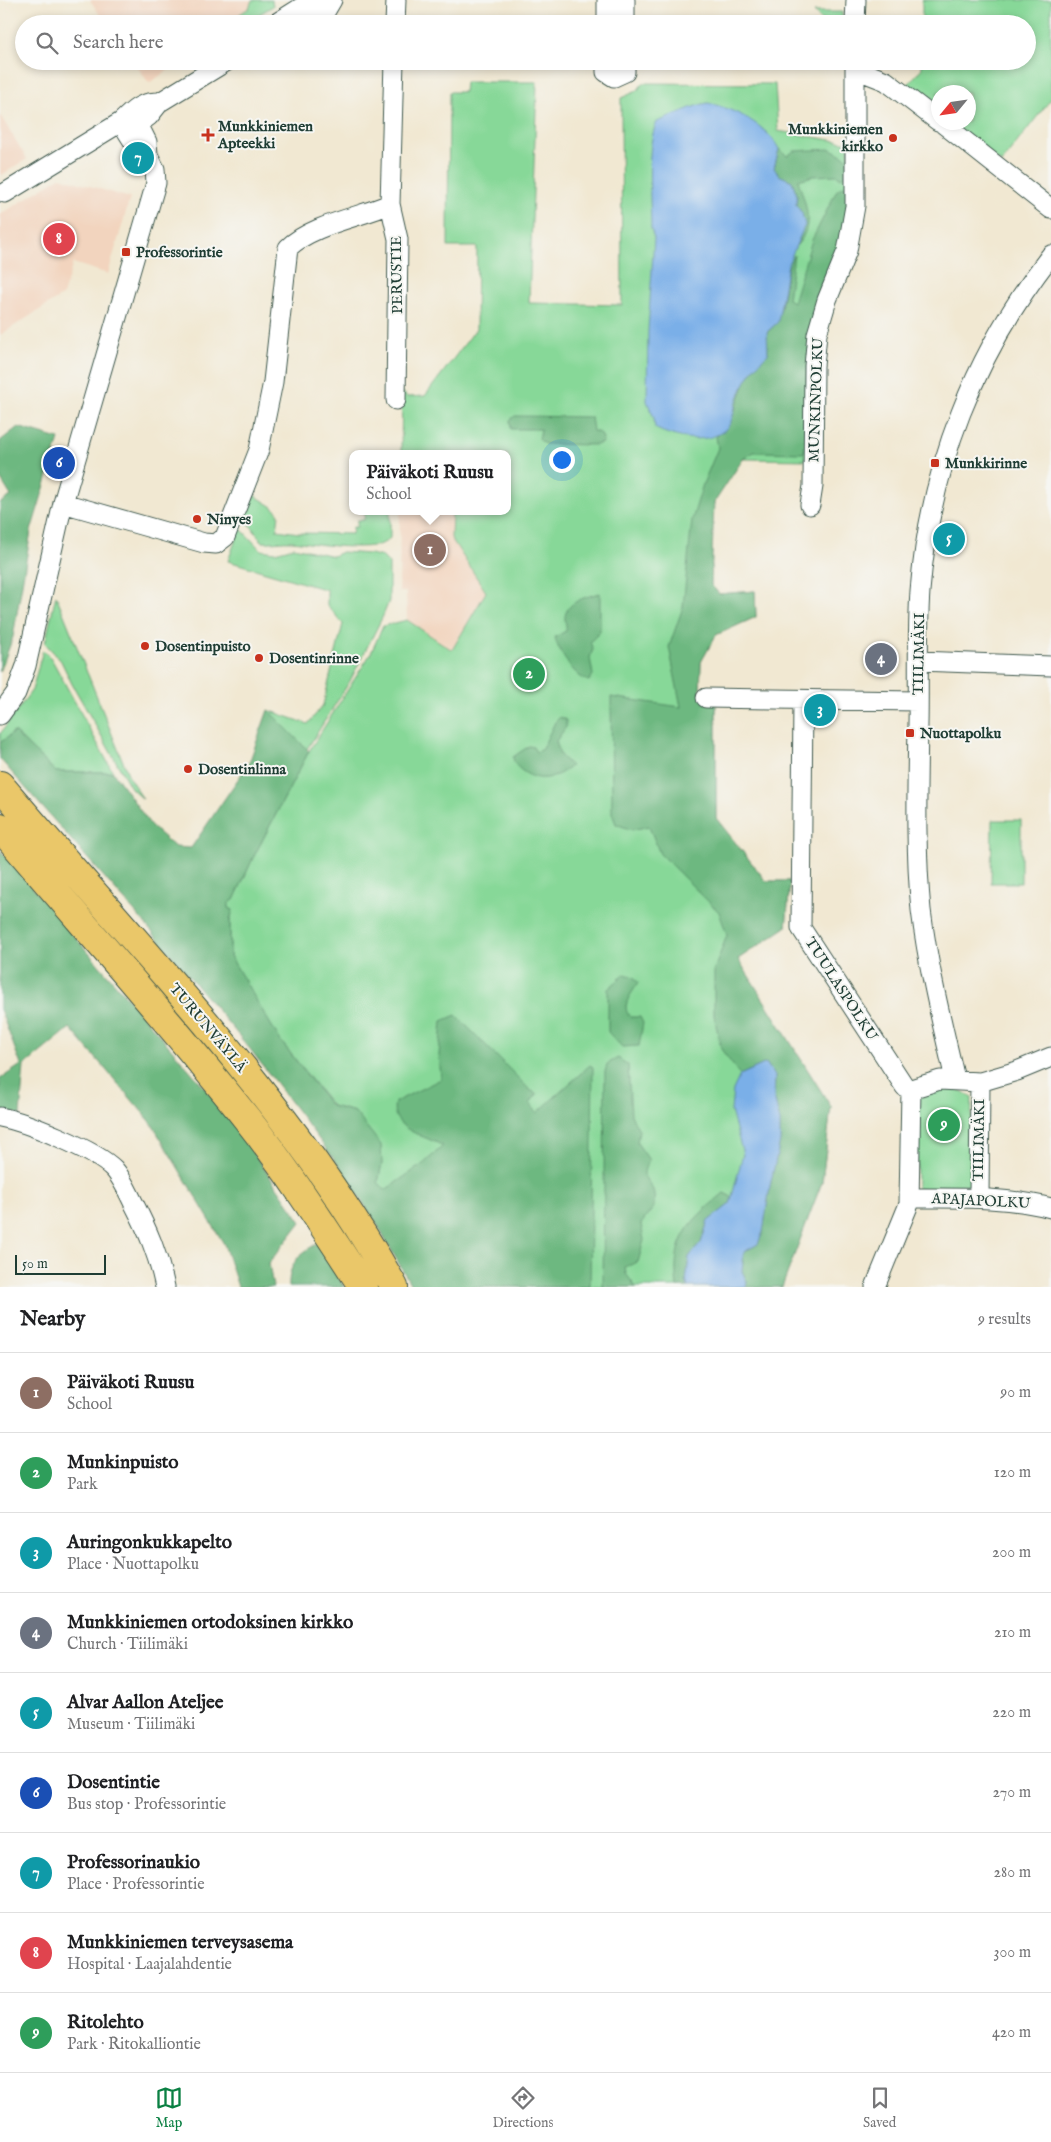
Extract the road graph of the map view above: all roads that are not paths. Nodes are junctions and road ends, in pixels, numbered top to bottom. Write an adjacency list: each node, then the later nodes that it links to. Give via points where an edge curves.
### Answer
1 (313, 0): 7 (street)
2 (332, 0): 8 (street)
3 (396, 0): 9 (street)
4 (607, 0): 10 (street)
5 (625, 0): 11 (street)
6 (856, 0): 12 (street)
7 (286, 15)
8 (320, 15)
9 (395, 15)
10 (607, 15)
11 (625, 15)
12 (855, 15)
13 (212, 70): 20 (street, via 160,102 142,104)
14 (394, 70): 23 (street, PERUSTIE)
15 (606, 70): 16 (street, via 614,77)
16 (625, 70)
17 (855, 70): 28 (street, MUNKINPOLKU, via 855,206 847,251 817,334)
18 (865, 70): 19 (street, via 904,93)
19 (931, 115)
20 (130, 123): 22 (street); 27 (street, via 138,149 148,154 155,169 156,183)
21 (950, 130): 24 (street)
22 (5, 193)
23 (390, 204): 26 (street, PERUSTIE, via 398,239); 27 (street, via 310,232 288,248 273,382 260,450 225,537 216,544 204,543)
24 (1051, 209)
25 (1048, 264): 29 (street, TIILIMÄKI, via 1019,298 993,342 950,438 934,499 923,566)
26 (396, 400)
27 (63, 503): 34 (street, via 26,666 16,693)
28 (810, 505)
29 (919, 661): 30 (street); 33 (street, TIILIMÄKI)
30 (1051, 666)
31 (706, 698): 32 (street)
32 (809, 700): 33 (street); 40 (street, TUULASPOLKU, via 801,928 905,1087)
33 (918, 701): 38 (street, TIILIMÄKI, via 921,911)
34 (0, 715)
35 (0, 785): 47 (highway, TURUNVÄYLÄ, via 212,1032 270,1105 348,1212)
36 (0, 827): 46 (highway, TURUNVÄYLÄ, via 248,1120 325,1227)
37 (1051, 1057): 39 (street)
38 (955, 1079): 39 (street); 40 (street)
39 (980, 1082): 43 (street, TIILIMÄKI)
40 (911, 1089): 42 (street)
41 (0, 1117): 45 (street, via 34,1128 99,1157 114,1170 154,1244)
42 (910, 1198): 43 (street, APAJAPOLKU); 48 (street)
43 (979, 1198): 44 (street, APAJAPOLKU, via 1030,1202)
44 (1051, 1208)
45 (165, 1287)
46 (363, 1287)
47 (394, 1287)
48 (875, 1287)

